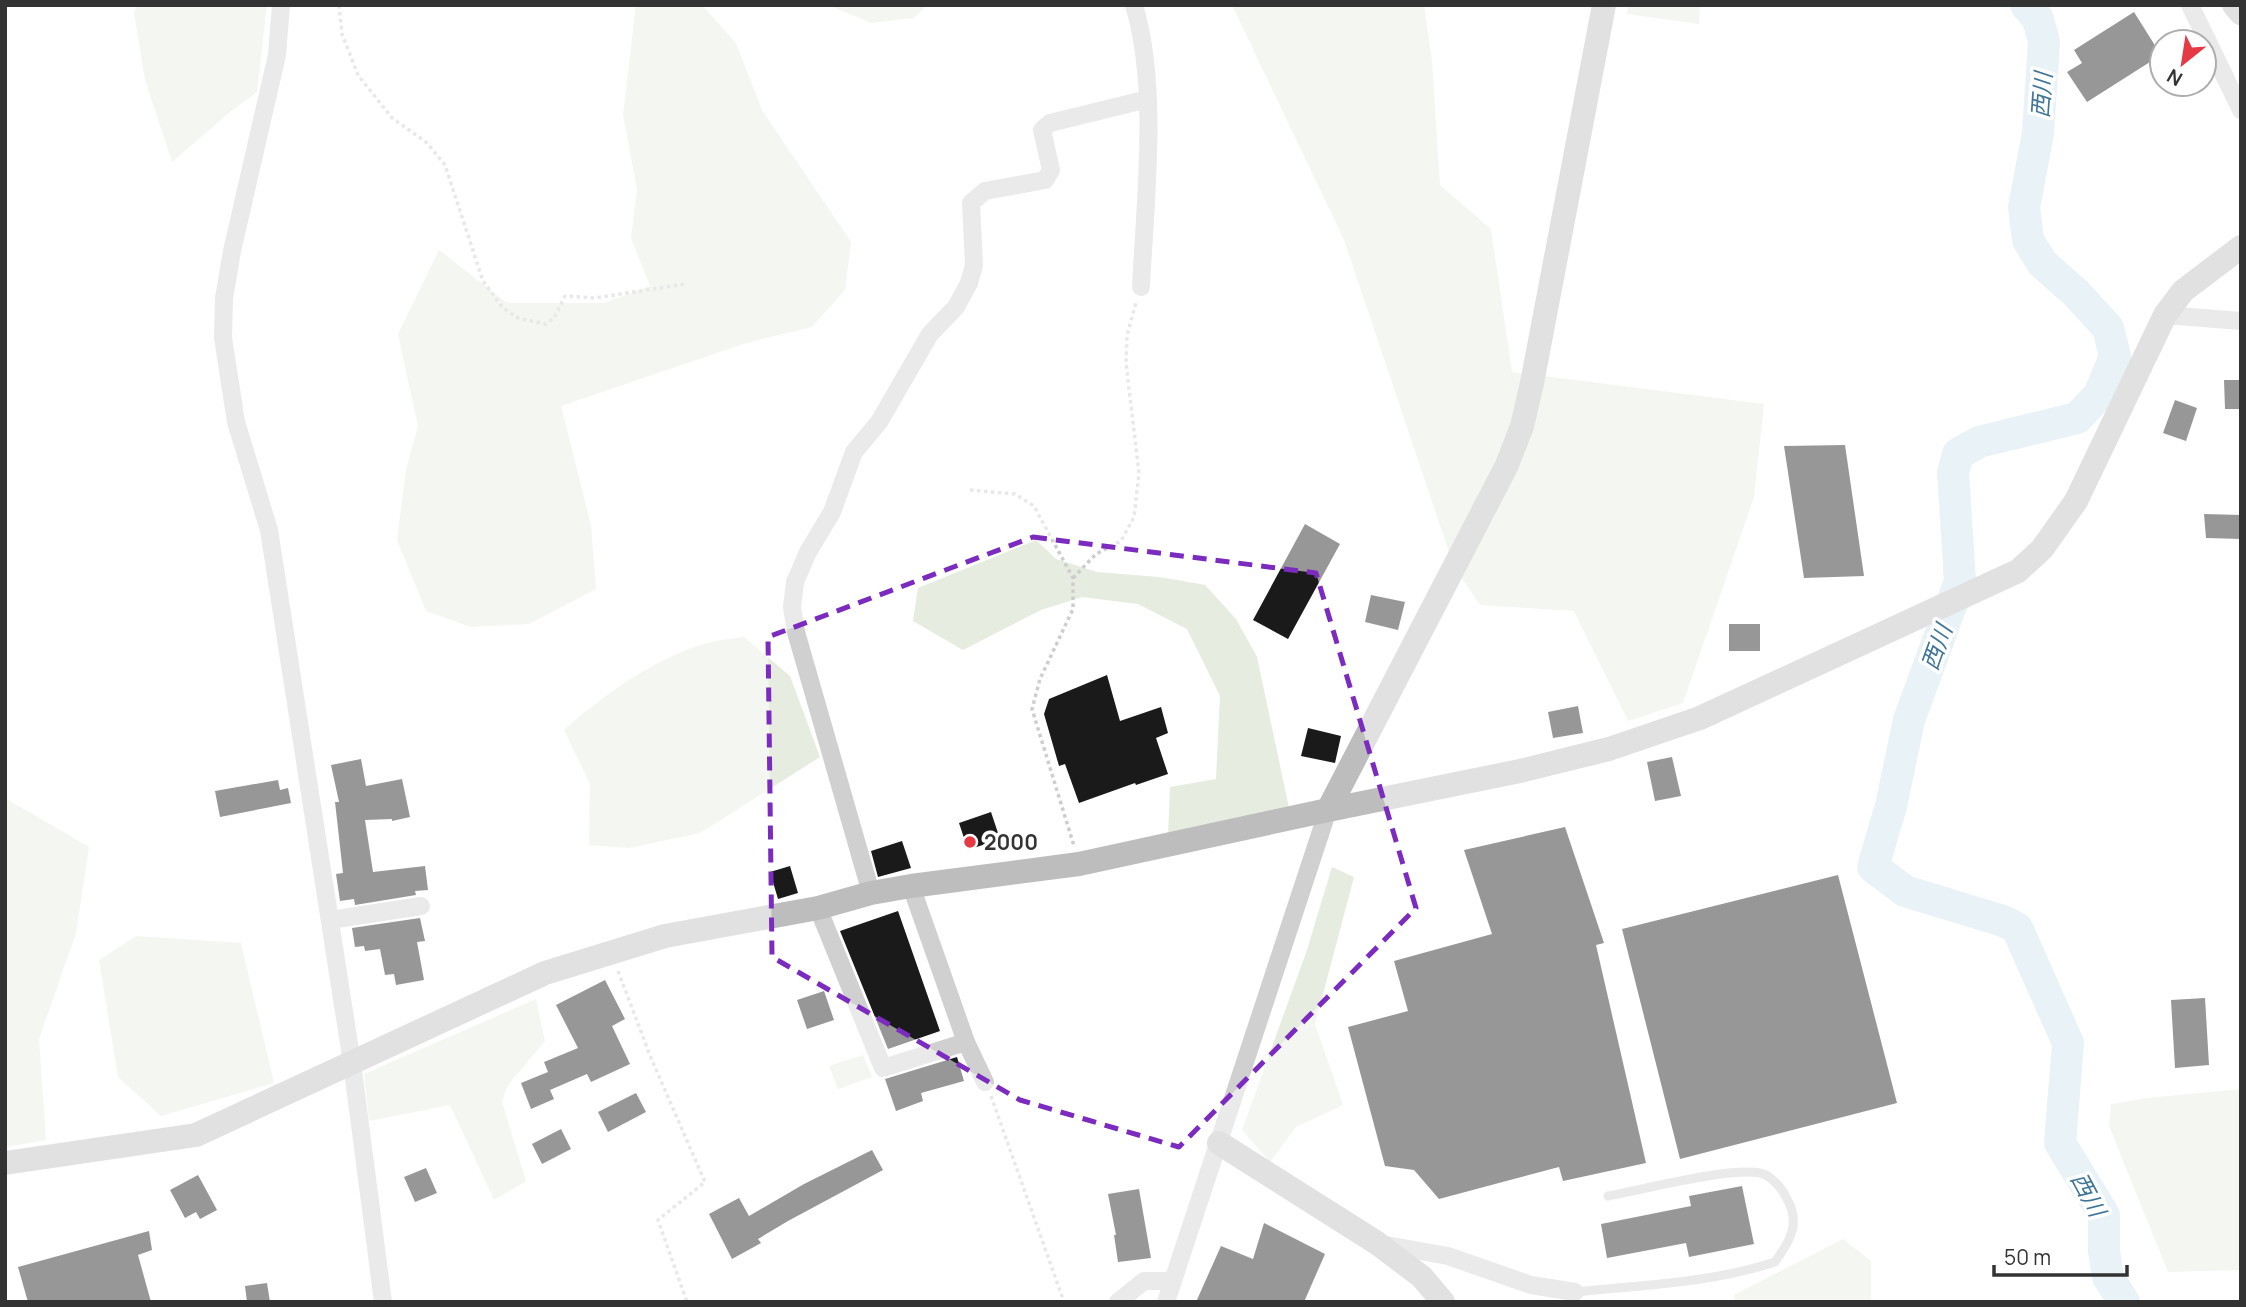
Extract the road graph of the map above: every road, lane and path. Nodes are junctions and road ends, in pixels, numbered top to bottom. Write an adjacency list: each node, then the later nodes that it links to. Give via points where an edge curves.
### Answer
1 (281, 5): 23 (street, via 277,55 232,251 223,338 236,422 269,530)
2 (340, 5): 11 (path, via 342,34 358,75 392,118 426,142 446,165 483,281 502,307 518,318 546,324 565,296 595,298)
3 (1134, 5): 8 (street)
4 (1604, 5): 17 (street, via 1522,426 1507,465)
5 (2190, 5): 9 (street)
6 (2234, 5): 7 (street)
7 (2241, 13)
8 (1148, 99): 12 (street); 20 (street, via 1050,123 1042,130 1051,170 1045,180 985,191 971,203 974,265 969,283 956,307 930,334 879,422 854,452 832,512 795,582 796,632)
9 (2241, 110)
10 (2241, 247): 13 (street, via 2183,291)
11 (685, 284)
12 (1141, 287): 16 (path, via 1127,336 1126,363 1139,473 1135,517 1121,541 1096,554)
13 (2165, 315): 14 (street); 17 (street, via 2076,501 2042,549 2018,571 1700,718 1609,749)
14 (2241, 321)
15 (970, 491): 16 (path, via 1015,494 1034,506)
16 (1073, 578): 18 (path, via 1073,609 1040,679 1032,709)
17 (1328, 810): 18 (street); 28 (street)
18 (1079, 864): 19 (street)
19 (911, 886): 20 (street); 25 (street)
20 (871, 894): 22 (street)
21 (421, 906): 23 (street)
22 (818, 908): 24 (street, via 665,936); 25 (street, via 883,1068)
23 (330, 920): 26 (street)
24 (610, 951): 26 (street, via 545,973); 35 (path, via 705,1182 658,1220)
25 (966, 1042): 27 (street)
26 (352, 1063): 29 (street, via 196,1135); 34 (street)
27 (985, 1082): 36 (path)
28 (1219, 1143): 31 (street); 32 (street)
29 (5, 1163)
30 (1608, 1196): 33 (lane, via 1742,1171 1766,1174 1792,1206 1794,1229 1775,1262 1752,1269)
31 (1377, 1243): 33 (street, via 1448,1256 1531,1285); 39 (street, via 1422,1277)
32 (1173, 1281): 37 (street, via 1143,1281); 38 (street)
33 (1575, 1292)
34 (383, 1302)
35 (687, 1302)
36 (1064, 1302)
37 (1118, 1302)
38 (1167, 1302)
39 (1443, 1302)

